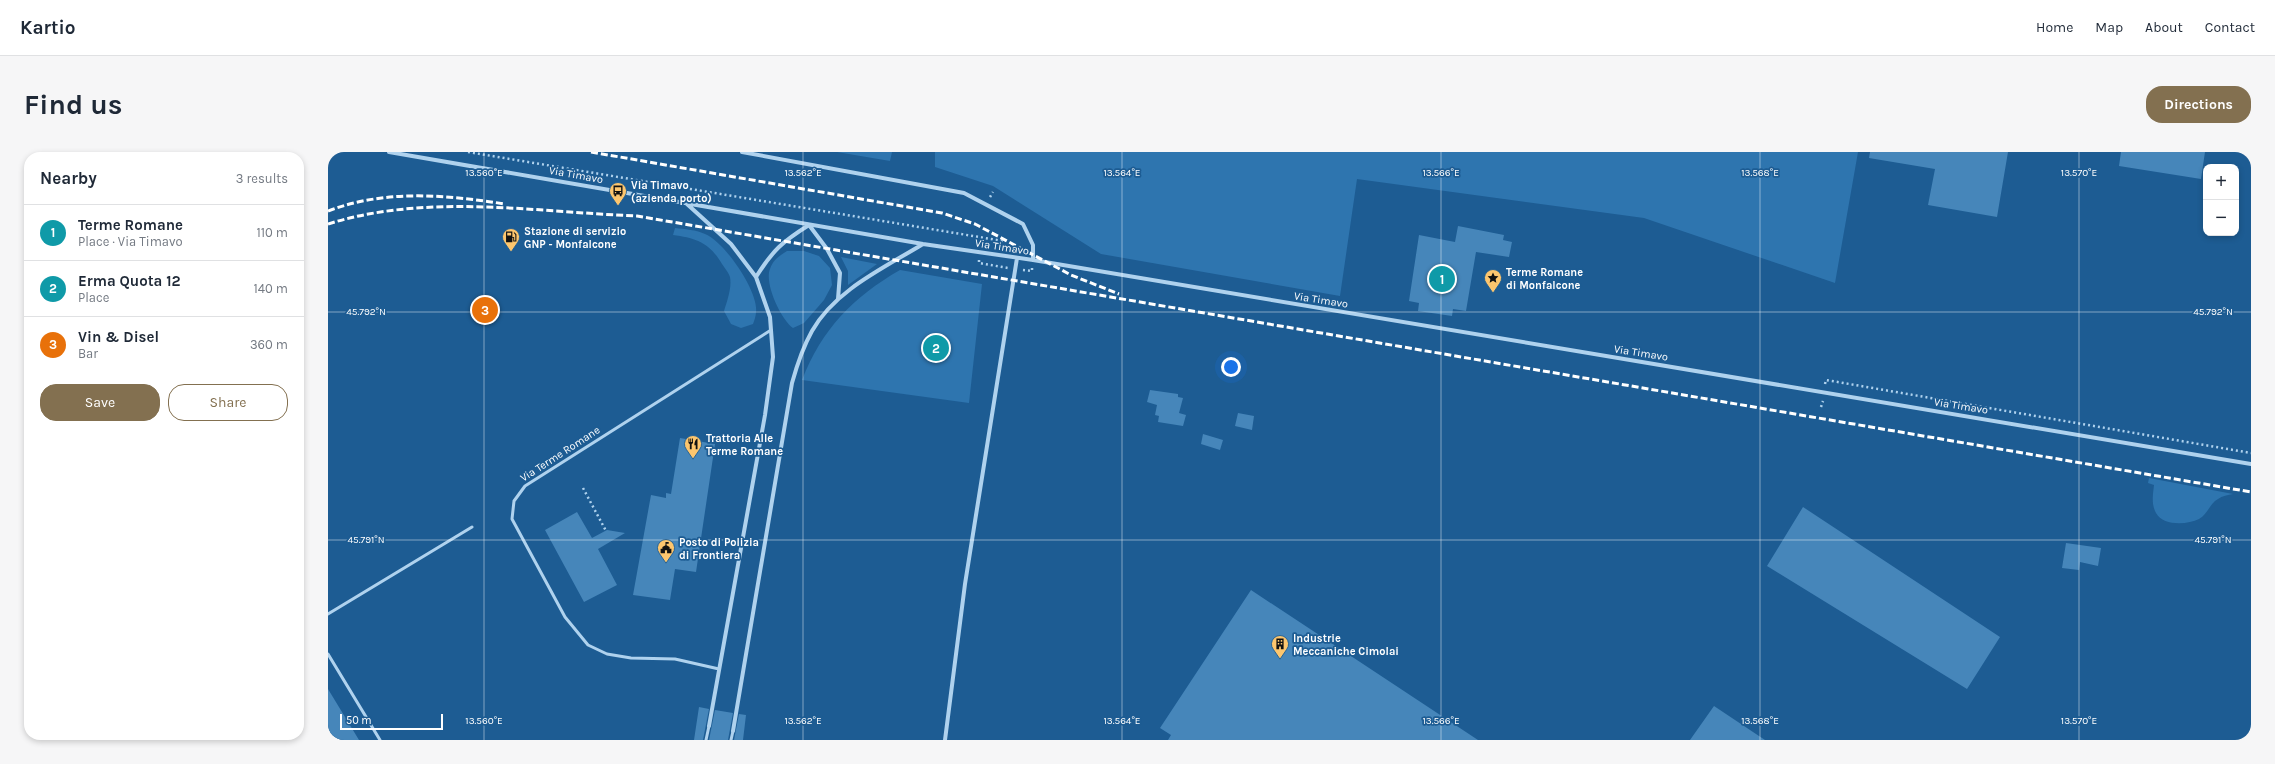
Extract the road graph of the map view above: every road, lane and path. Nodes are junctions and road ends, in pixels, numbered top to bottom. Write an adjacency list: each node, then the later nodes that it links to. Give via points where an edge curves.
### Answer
1 (389, 152): 4 (street, Via Timavo)
2 (468, 152): 6 (path)
3 (742, 152): 9 (street, via 964,193 1023,224 1033,245)
4 (687, 203): 5 (street, Via Timavo); 10 (street, via 731,244)
5 (809, 225): 7 (street, Via Timavo); 10 (street, via 784,240); 11 (street, via 827,249 840,273)
6 (1003, 241)
7 (923, 244): 8 (street, Via Timavo); 11 (street)
8 (1017, 258): 9 (street, Via Timavo); 27 (street, via 965,584)
9 (1033, 260): 15 (street, Via Timavo)
10 (756, 277): 12 (street, via 770,317)
11 (838, 299): 23 (street, via 812,330 800,356 792,383)
12 (771, 330): 21 (street, via 773,357 765,416); 21 (lane, Via Terme Romane, via 525,486 514,500 512,519 565,617 588,645 607,654 631,658 675,659)
13 (1826, 380): 14 (path)
14 (2251, 453)
15 (2251, 464)
16 (584, 488): 18 (path)
17 (472, 526): 19 (lane)
18 (606, 531)
19 (328, 614)
20 (328, 654): 24 (lane)
21 (719, 669): 22 (street)
22 (709, 726): 25 (lane)
23 (733, 731): 26 (lane)
24 (380, 740)
25 (706, 740)
26 (731, 740)
27 (945, 740)

